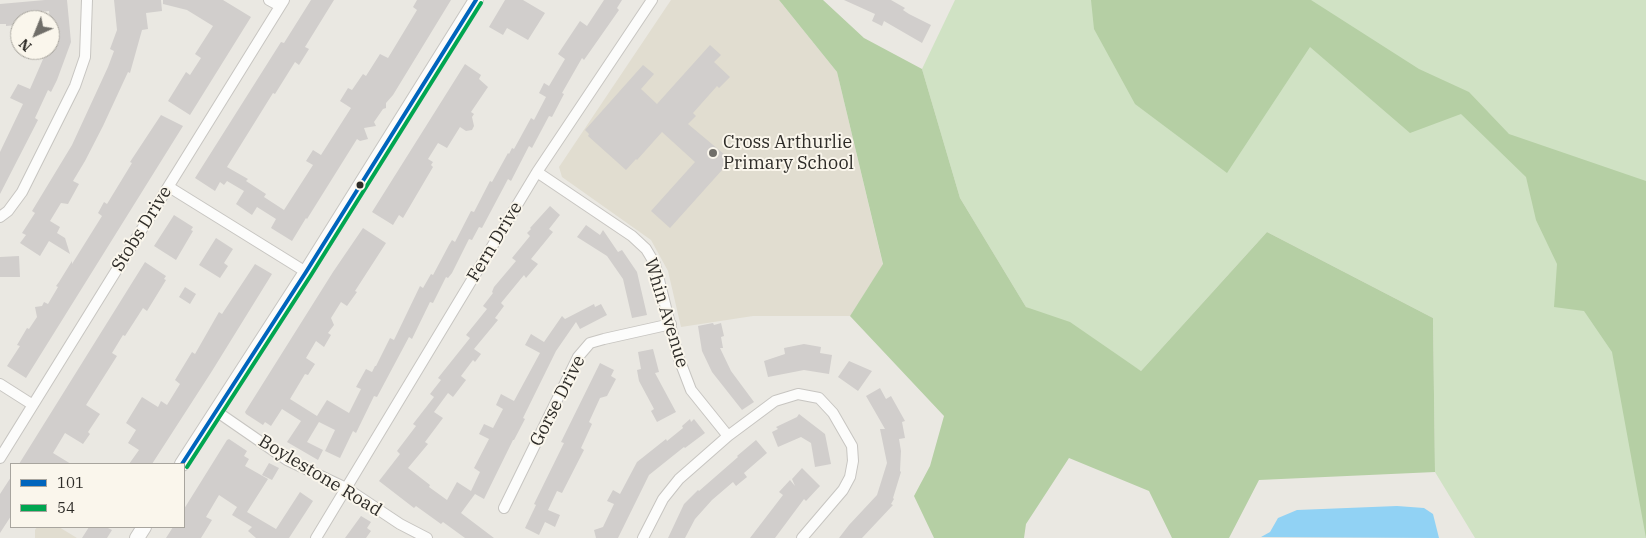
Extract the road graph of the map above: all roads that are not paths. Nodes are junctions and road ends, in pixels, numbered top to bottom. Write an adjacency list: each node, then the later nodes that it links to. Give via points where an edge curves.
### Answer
1 (87, 0): 8 (street, via 85,56 76,86 22,192)
2 (269, 0): 5 (street)
3 (476, 0): 9 (main road)
4 (652, 0): 6 (street, Fern Drive)
5 (282, 3): 7 (street, Stobs Drive)
6 (537, 172): 10 (street, Whin Avenue, via 632,236 646,249 655,264); 17 (street, Fern Drive)
7 (169, 187): 9 (street); 12 (street, Stobs Drive)
8 (0, 217)
9 (306, 272): 13 (main road)
10 (671, 324): 14 (street, Whin Avenue, via 678,356 691,390); 18 (street, Gorse Drive, via 604,339 590,344 578,357)
11 (0, 384): 12 (street)
12 (33, 404): 15 (street, Stobs Drive)
13 (216, 411): 16 (main road); 17 (street, Boylestone Road, via 287,460)
14 (728, 436): 21 (street, via 679,479 663,498); 22 (street, via 775,401 798,394 819,398 833,413 852,446 850,477 843,490)
15 (0, 458)
16 (183, 463)
17 (346, 488): 19 (street, Fern Drive); 20 (street, Boylestone Road)
18 (504, 508)
19 (316, 538)
20 (427, 538)
21 (643, 538)
22 (802, 538)

